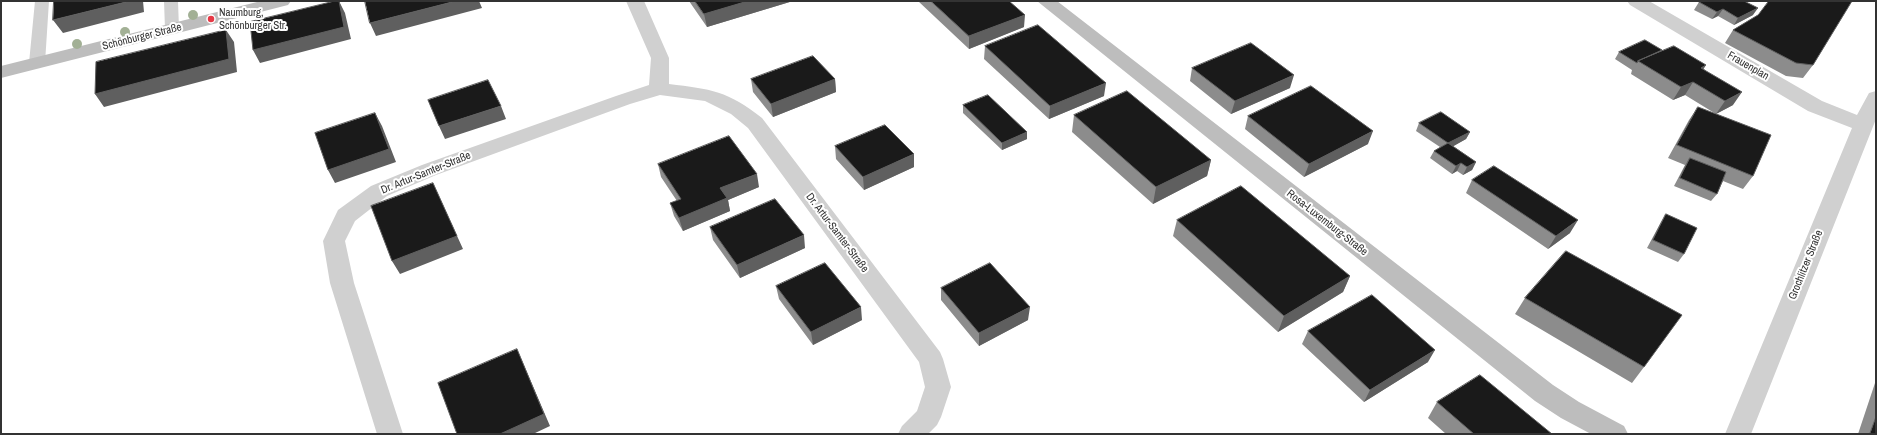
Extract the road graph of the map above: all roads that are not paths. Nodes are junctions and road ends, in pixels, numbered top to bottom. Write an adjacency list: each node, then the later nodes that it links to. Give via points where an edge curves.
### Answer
1 (42, 1): 8 (lane)
2 (171, 1): 7 (lane)
3 (282, 1): 7 (main road, Schönburger Straße)
4 (636, 1): 10 (street, via 660,58)
5 (1046, 1): 15 (main road, Rosa-Luxemburg-Straße, via 1544,393)
6 (1636, 1): 12 (street, Frauenplan, via 1815,106)
7 (172, 29): 8 (main road, Schönburger Straße)
8 (37, 63): 9 (main road, Schönburger Straße)
9 (1, 72)
10 (659, 89): 13 (street, Dr. Artur-Samter-Straße, via 429,170 379,191 346,216 334,241 342,283); 14 (street, Dr. Artur-Samter-Straße, via 709,95 738,109 754,123 931,359 938,387 928,417)
11 (1876, 97): 12 (street, Grochlitzer Straße)
12 (1863, 125): 16 (street, Grochlitzer Straße)
13 (390, 434)
14 (911, 434)
15 (1615, 434)
16 (1738, 434)

